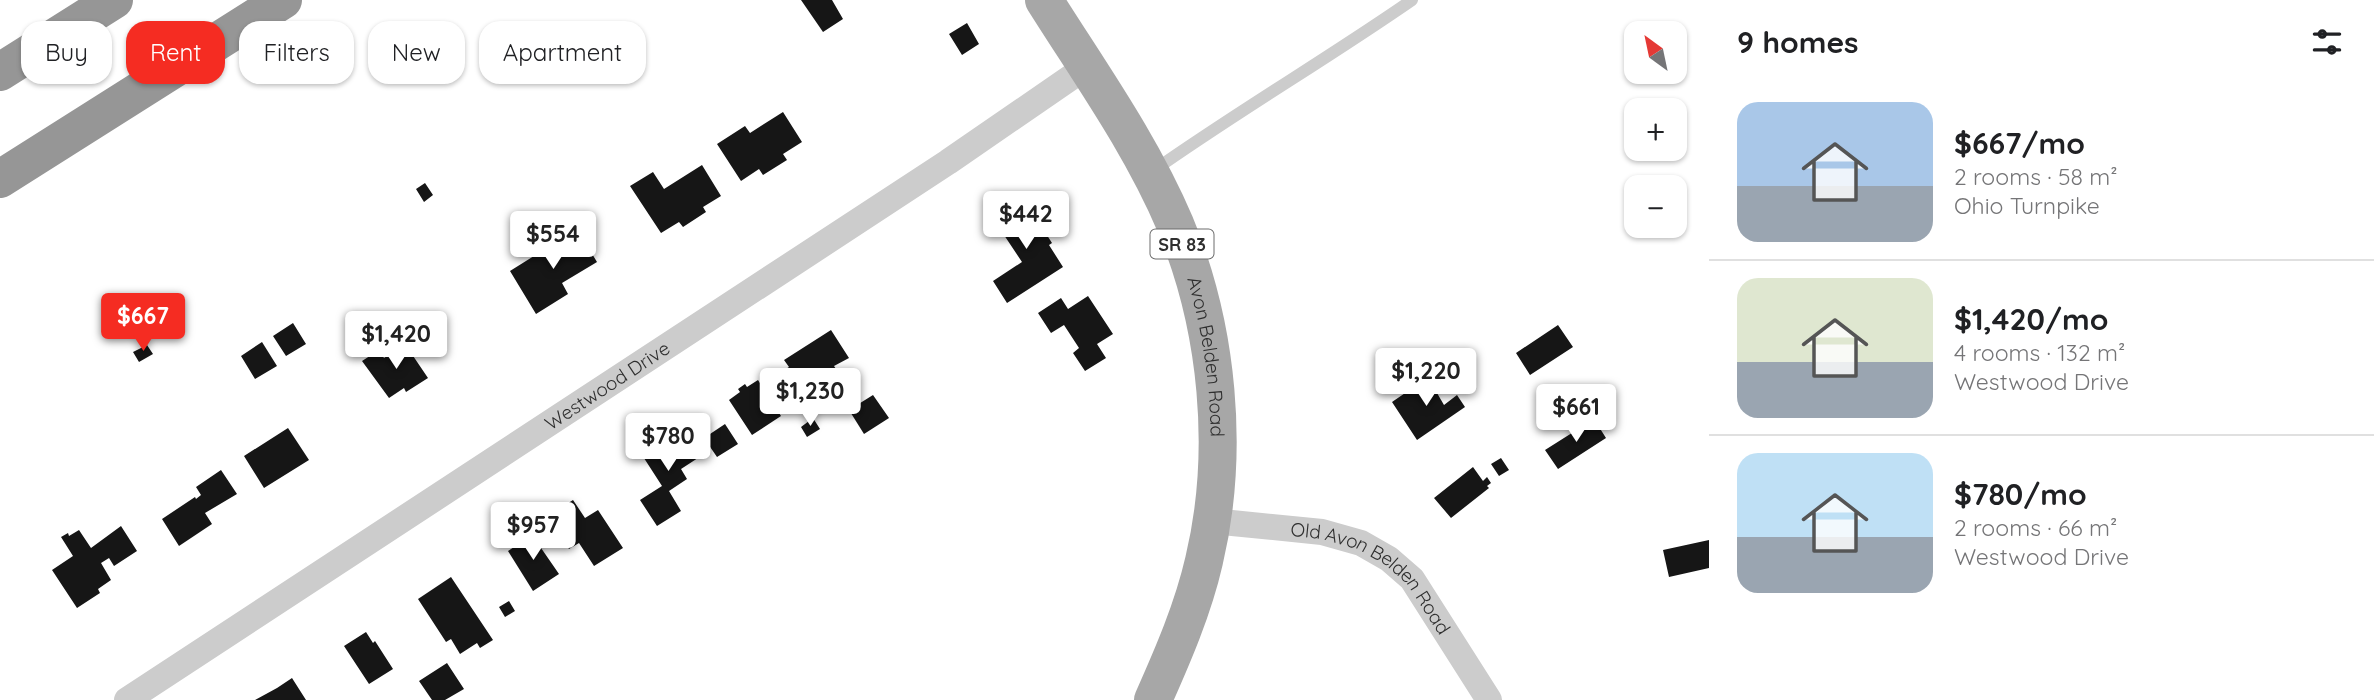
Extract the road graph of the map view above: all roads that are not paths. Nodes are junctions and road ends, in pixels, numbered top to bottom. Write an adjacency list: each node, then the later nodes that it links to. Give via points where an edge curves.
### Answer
1 (114, 0): 6 (highway)
2 (283, 0): 8 (highway)
3 (1044, 0): 5 (main road, Avon Belden Road / SR 83)
4 (1412, 0): 7 (lane)
5 (1086, 67): 7 (main road, Avon Belden Road / SR 83); 10 (street, Westwood Drive)
6 (0, 72)
7 (1150, 173): 9 (main road, Avon Belden Road / SR 83, via 1187,258 1212,365 1217,429)
8 (0, 178)
9 (1212, 521): 11 (main road, Avon Belden Road / SR 83, via 1193,597); 12 (street, Old Avon Belden Road, via 1322,531 1361,542 1389,559 1412,579)
10 (127, 700)
11 (1153, 700)
12 (1489, 700)

